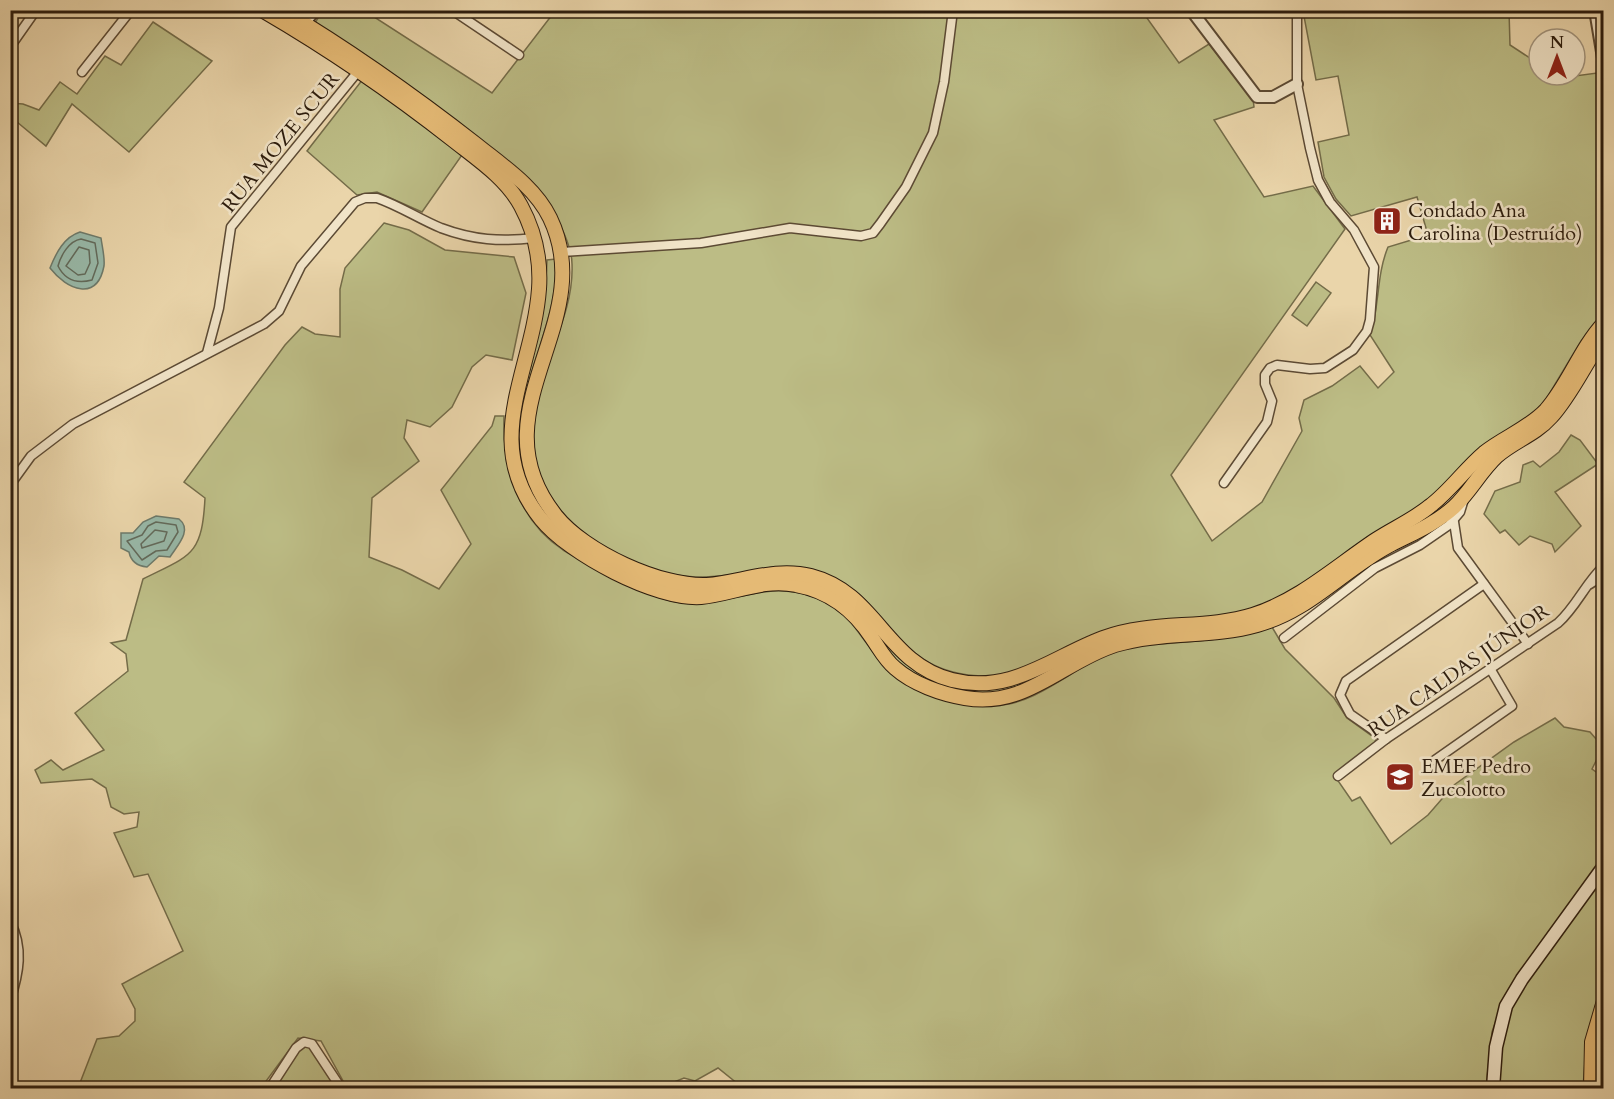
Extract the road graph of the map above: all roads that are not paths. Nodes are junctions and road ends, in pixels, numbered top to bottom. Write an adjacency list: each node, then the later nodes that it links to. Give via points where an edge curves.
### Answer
1 (36, 10): 12 (street)
2 (131, 10): 16 (street)
3 (262, 10): 11 (main road)
4 (282, 10): 11 (main road)
5 (315, 10): 11 (street)
6 (452, 10): 13 (street)
7 (953, 10): 20 (street, via 933,133 906,187 873,233 861,236 790,228 701,243)
8 (1191, 10): 17 (street, via 1257,97 1265,99)
9 (1297, 10): 17 (street)
10 (1595, 10): 14 (street)
11 (301, 27): 15 (main road)
12 (10, 47)
13 (519, 55)
14 (1604, 64)
15 (362, 66): 18 (main road, via 436,113 521,182 547,212); 19 (main road, via 505,183 520,203); 24 (street, RUA MOZE SCUR, via 231,226 224,285)
16 (82, 72)
17 (1297, 84): 26 (street, via 1318,180 1359,238 1374,267 1370,320 1360,343 1325,368 1270,368 1264,384 1272,401 1267,422)
18 (556, 233): 19 (main road); 20 (main road)
19 (534, 238): 21 (main road); 24 (street, via 499,242 471,237 441,228 389,202 365,198 355,202 301,266 279,311 264,324)
20 (562, 252): 21 (main road); 25 (main road, via 561,299 531,396 526,440 535,483 563,525 599,551 677,583 709,585 787,573 827,582 865,608 906,657 953,680 975,684 1004,682 1106,637 1158,626 1235,619 1285,603 1431,506)
21 (538, 255): 30 (main road, via 537,304 513,405 510,436 525,494 543,521 588,557 674,596 715,595 774,583 799,585 825,594 856,616 891,665 912,680 947,694 978,700 1007,697 1026,692 1113,646 1257,626 1297,609 1371,557)
22 (1604, 323): 25 (main road, via 1542,414 1490,449)
23 (1604, 337): 28 (main road, via 1553,415 1536,432 1502,451 1481,471)
24 (207, 353): 27 (street, via 73,424 32,456)
25 (1468, 470): 30 (main road, via 1457,493 1424,523)
26 (1224, 483)
27 (10, 485)
28 (1467, 493): 29 (street); 30 (main road)
29 (1454, 522): 30 (street); 33 (street, via 1458,548)
30 (1420, 538): 35 (street)
31 (1604, 566): 34 (street, RUA CALDAS JÚNIOR)
32 (1604, 575): 34 (street, RUA CALDAS JÚNIOR)
33 (1484, 584): 36 (street); 38 (street, via 1346,681 1340,695 1350,714)
34 (1590, 585): 36 (street, RUA CALDAS JÚNIOR, via 1573,609)
35 (1284, 639)
36 (1528, 644): 37 (street, RUA CALDAS JÚNIOR)
37 (1491, 670): 38 (street, RUA CALDAS JÚNIOR); 39 (street, via 1512,706)
38 (1386, 739): 40 (street, RUA CALDAS JÚNIOR)
39 (1435, 760)
40 (1338, 776)
41 (1604, 866): 47 (main road, via 1506,1006 1496,1047)
42 (10, 921): 43 (street, via 18,937 20,955)
43 (10, 1001)
44 (1604, 1001): 48 (main road, via 1592,1042)
45 (270, 1089): 46 (street, via 304,1042 318,1051)
46 (341, 1089)
47 (1493, 1089)
48 (1590, 1089)

